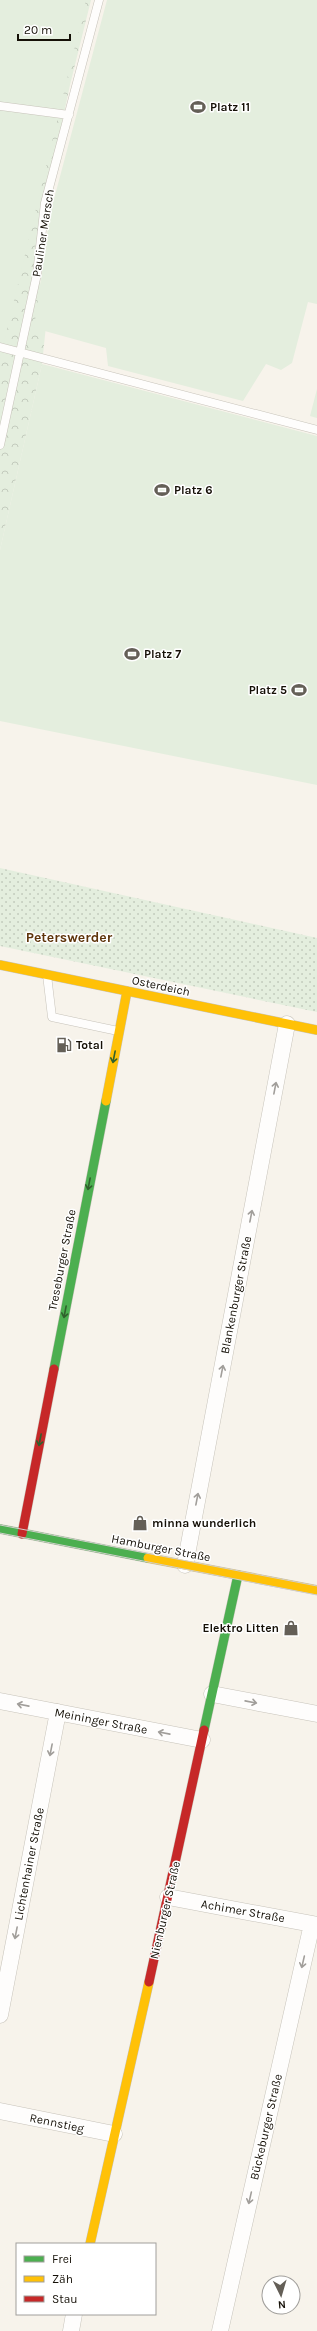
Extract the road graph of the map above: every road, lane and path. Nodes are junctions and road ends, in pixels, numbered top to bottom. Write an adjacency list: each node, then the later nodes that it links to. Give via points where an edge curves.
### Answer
1 (99, 0): 3 (lane, Pauliner Marsch)
2 (0, 106): 3 (lane)
3 (69, 115): 5 (lane, Pauliner Marsch, via 45,203 37,274)
4 (0, 347): 5 (lane)
5 (20, 353): 6 (lane); 7 (lane, Pauliner Marsch)
6 (317, 430)
7 (0, 445)
8 (0, 965): 9 (street, Osterdeich)
9 (47, 974): 10 (street, Osterdeich); 13 (lane, via 52,1017)
10 (126, 991): 11 (street, Osterdeich); 13 (street, Treseburger Straße)
11 (287, 1024): 12 (street, Osterdeich); 16 (street, Blankenburger Straße, one-way to 11)
12 (317, 1030)
13 (118, 1031): 15 (street, Treseburger Straße, one-way to 15)
14 (0, 1529): 15 (street, Hamburger Straße)
15 (22, 1534): 16 (street, Hamburger Straße)
16 (185, 1565): 17 (street, Hamburger Straße)
17 (238, 1575): 18 (street, Hamburger Straße); 19 (street, Nienburger Straße)
18 (317, 1590)
19 (212, 1694): 22 (street, one-way to 22); 23 (street, Nienburger Straße)
20 (0, 1701): 21 (street, Meininger Straße, one-way to 20)
21 (58, 1712): 23 (street, Meininger Straße, one-way to 21); 26 (street, Lichtenhainer Straße, one-way to 26)
22 (317, 1714)
23 (202, 1740): 24 (street, Nienburger Straße)
24 (168, 1898): 25 (street, Achimer Straße); 28 (street, Nienburger Straße)
25 (314, 1924): 32 (street, Bückeburger Straße, one-way to 32)
26 (0, 2016)
27 (0, 2111): 28 (street, Rennstieg)
28 (114, 2134): 29 (street, Nienburger Straße)
29 (90, 2243)
30 (74, 2315): 31 (street)
31 (71, 2331)
32 (220, 2331)

